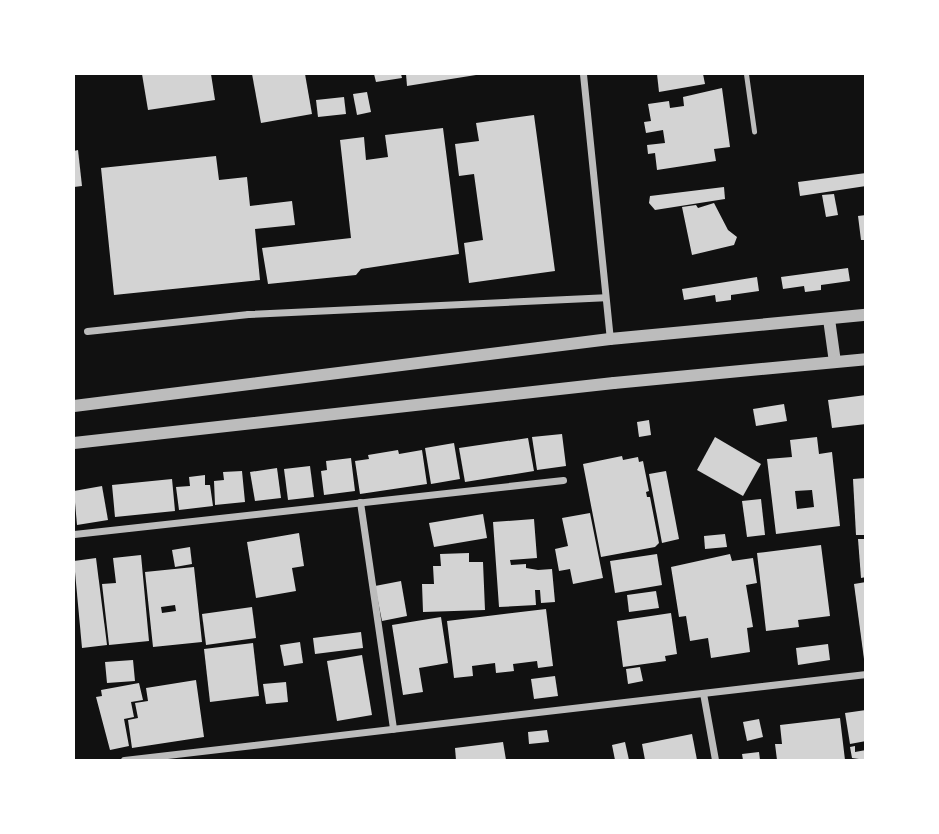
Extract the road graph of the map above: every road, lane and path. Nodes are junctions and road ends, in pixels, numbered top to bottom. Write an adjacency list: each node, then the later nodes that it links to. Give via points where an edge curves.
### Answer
1 (583, 74): 4 (street)
2 (746, 74): 3 (lane)
3 (754, 131)
4 (605, 297): 7 (street, via 248,314); 8 (street)
5 (866, 315): 6 (street)
6 (829, 319): 8 (street); 10 (street)
7 (87, 331)
8 (610, 339): 11 (street)
9 (866, 359): 10 (street)
10 (835, 362): 12 (street)
11 (74, 406)
12 (74, 443)
13 (563, 480): 14 (street)
14 (360, 502): 15 (street); 18 (street)
15 (74, 534)
16 (866, 674): 17 (street)
17 (704, 693): 18 (street); 20 (street)
18 (393, 729): 19 (street)
19 (124, 761)
20 (715, 761)

